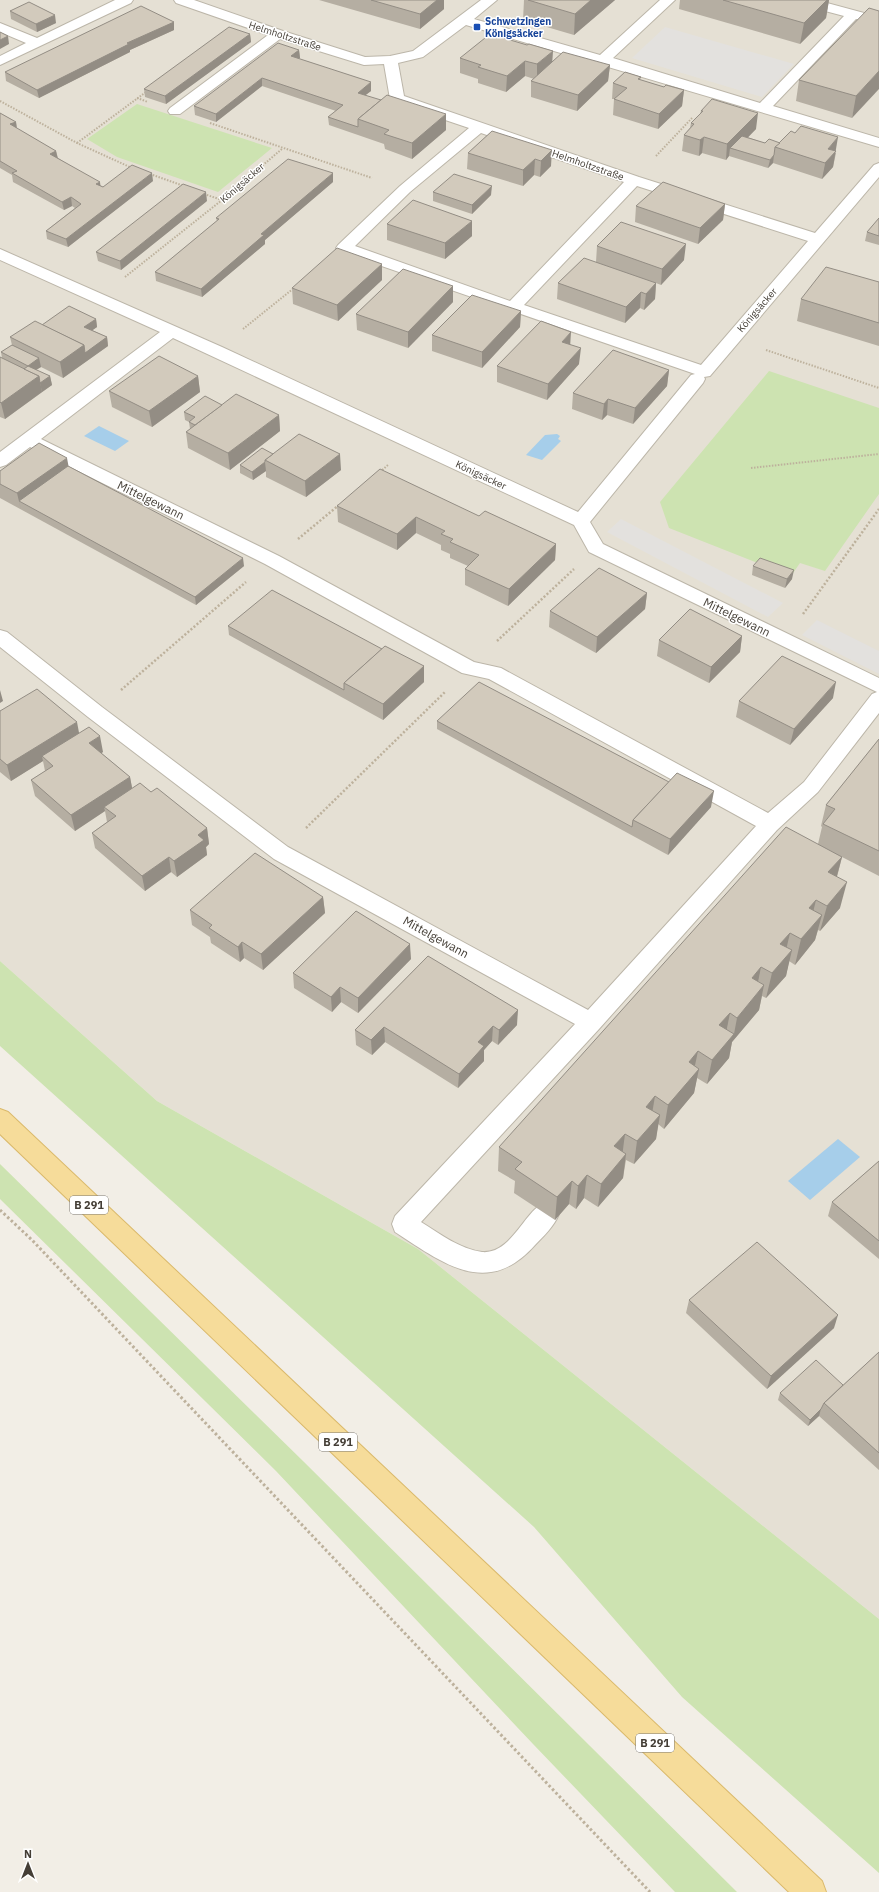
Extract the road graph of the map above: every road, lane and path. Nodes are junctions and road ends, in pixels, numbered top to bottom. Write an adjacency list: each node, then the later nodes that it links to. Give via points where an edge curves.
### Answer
1 (126, 0): 11 (street)
2 (181, 0): 10 (street, Helmholtzstraße)
3 (490, 0): 7 (street, Helmholtzstraße)
4 (668, 0): 13 (street)
5 (800, 0): 6 (street)
6 (853, 14): 8 (street); 18 (street)
7 (464, 20): 12 (street, Helmholtzstraße, via 418,54); 13 (street)
8 (879, 21)
9 (0, 27): 11 (street)
10 (278, 34): 12 (street, Helmholtzstraße, via 364,61); 19 (street)
11 (36, 43): 14 (street)
12 (390, 60): 20 (street, Helmholtzstraße, via 397,99)
13 (604, 60): 16 (street)
14 (0, 61)
15 (150, 89): 22 (path)
16 (714, 94): 18 (street); 26 (path)
17 (0, 102): 22 (path)
18 (763, 108): 21 (street)
19 (175, 112)
20 (478, 128): 26 (street, Helmholtzstraße); 28 (street, Königsäcker)
21 (879, 142)
22 (78, 143): 24 (path)
23 (879, 168): 31 (street, Königsäcker)
24 (137, 170)
25 (144, 172): 27 (path)
26 (634, 180): 31 (street, Helmholtzstraße); 35 (street)
27 (187, 187)
28 (405, 189): 30 (path, Königsäcker, via 283,148); 35 (street, Königsäcker, via 344,248)
29 (201, 192): 30 (path)
30 (222, 200): 34 (path, Königsäcker)
31 (818, 239): 37 (street, Königsäcker)
32 (0, 254): 34 (street, Königsäcker)
33 (295, 287): 38 (path)
34 (100, 298): 36 (street, Königsäcker)
35 (513, 307): 37 (street, Königsäcker, via 704,372)
36 (172, 331): 38 (street, Königsäcker); 41 (street)
37 (733, 339): 40 (path)
38 (216, 351): 42 (street, Königsäcker)
39 (697, 379): 49 (street)
40 (879, 388)
41 (29, 440): 44 (street); 51 (street, Mittelgewann)
42 (413, 444): 46 (path); 49 (street, Königsäcker)
43 (879, 454): 45 (path)
44 (0, 461)
45 (752, 468)
46 (376, 474)
47 (339, 505): 51 (path)
48 (879, 508): 53 (path)
49 (580, 521): 50 (street)
50 (596, 548): 53 (street, Mittelgewann); 54 (path)
51 (272, 560): 54 (street, Mittelgewann); 57 (path)
52 (0, 637): 57 (street, Mittelgewann)
53 (784, 640): 55 (street, Mittelgewann)
54 (469, 668): 58 (street, Mittelgewann, via 494,672); 59 (path)
55 (879, 686)
56 (879, 700): 58 (street, via 811,787)
57 (95, 712): 59 (street, Mittelgewann)
58 (770, 824): 60 (street)
59 (281, 853): 60 (street, Mittelgewann)
60 (591, 1022): 63 (street, via 404,1224 452,1255 475,1263 498,1260 508,1255)
61 (0, 1119): 65 (main road, B 291)
62 (0, 1210): 64 (path)
63 (547, 1214)
64 (650, 1892)
65 (811, 1892)

